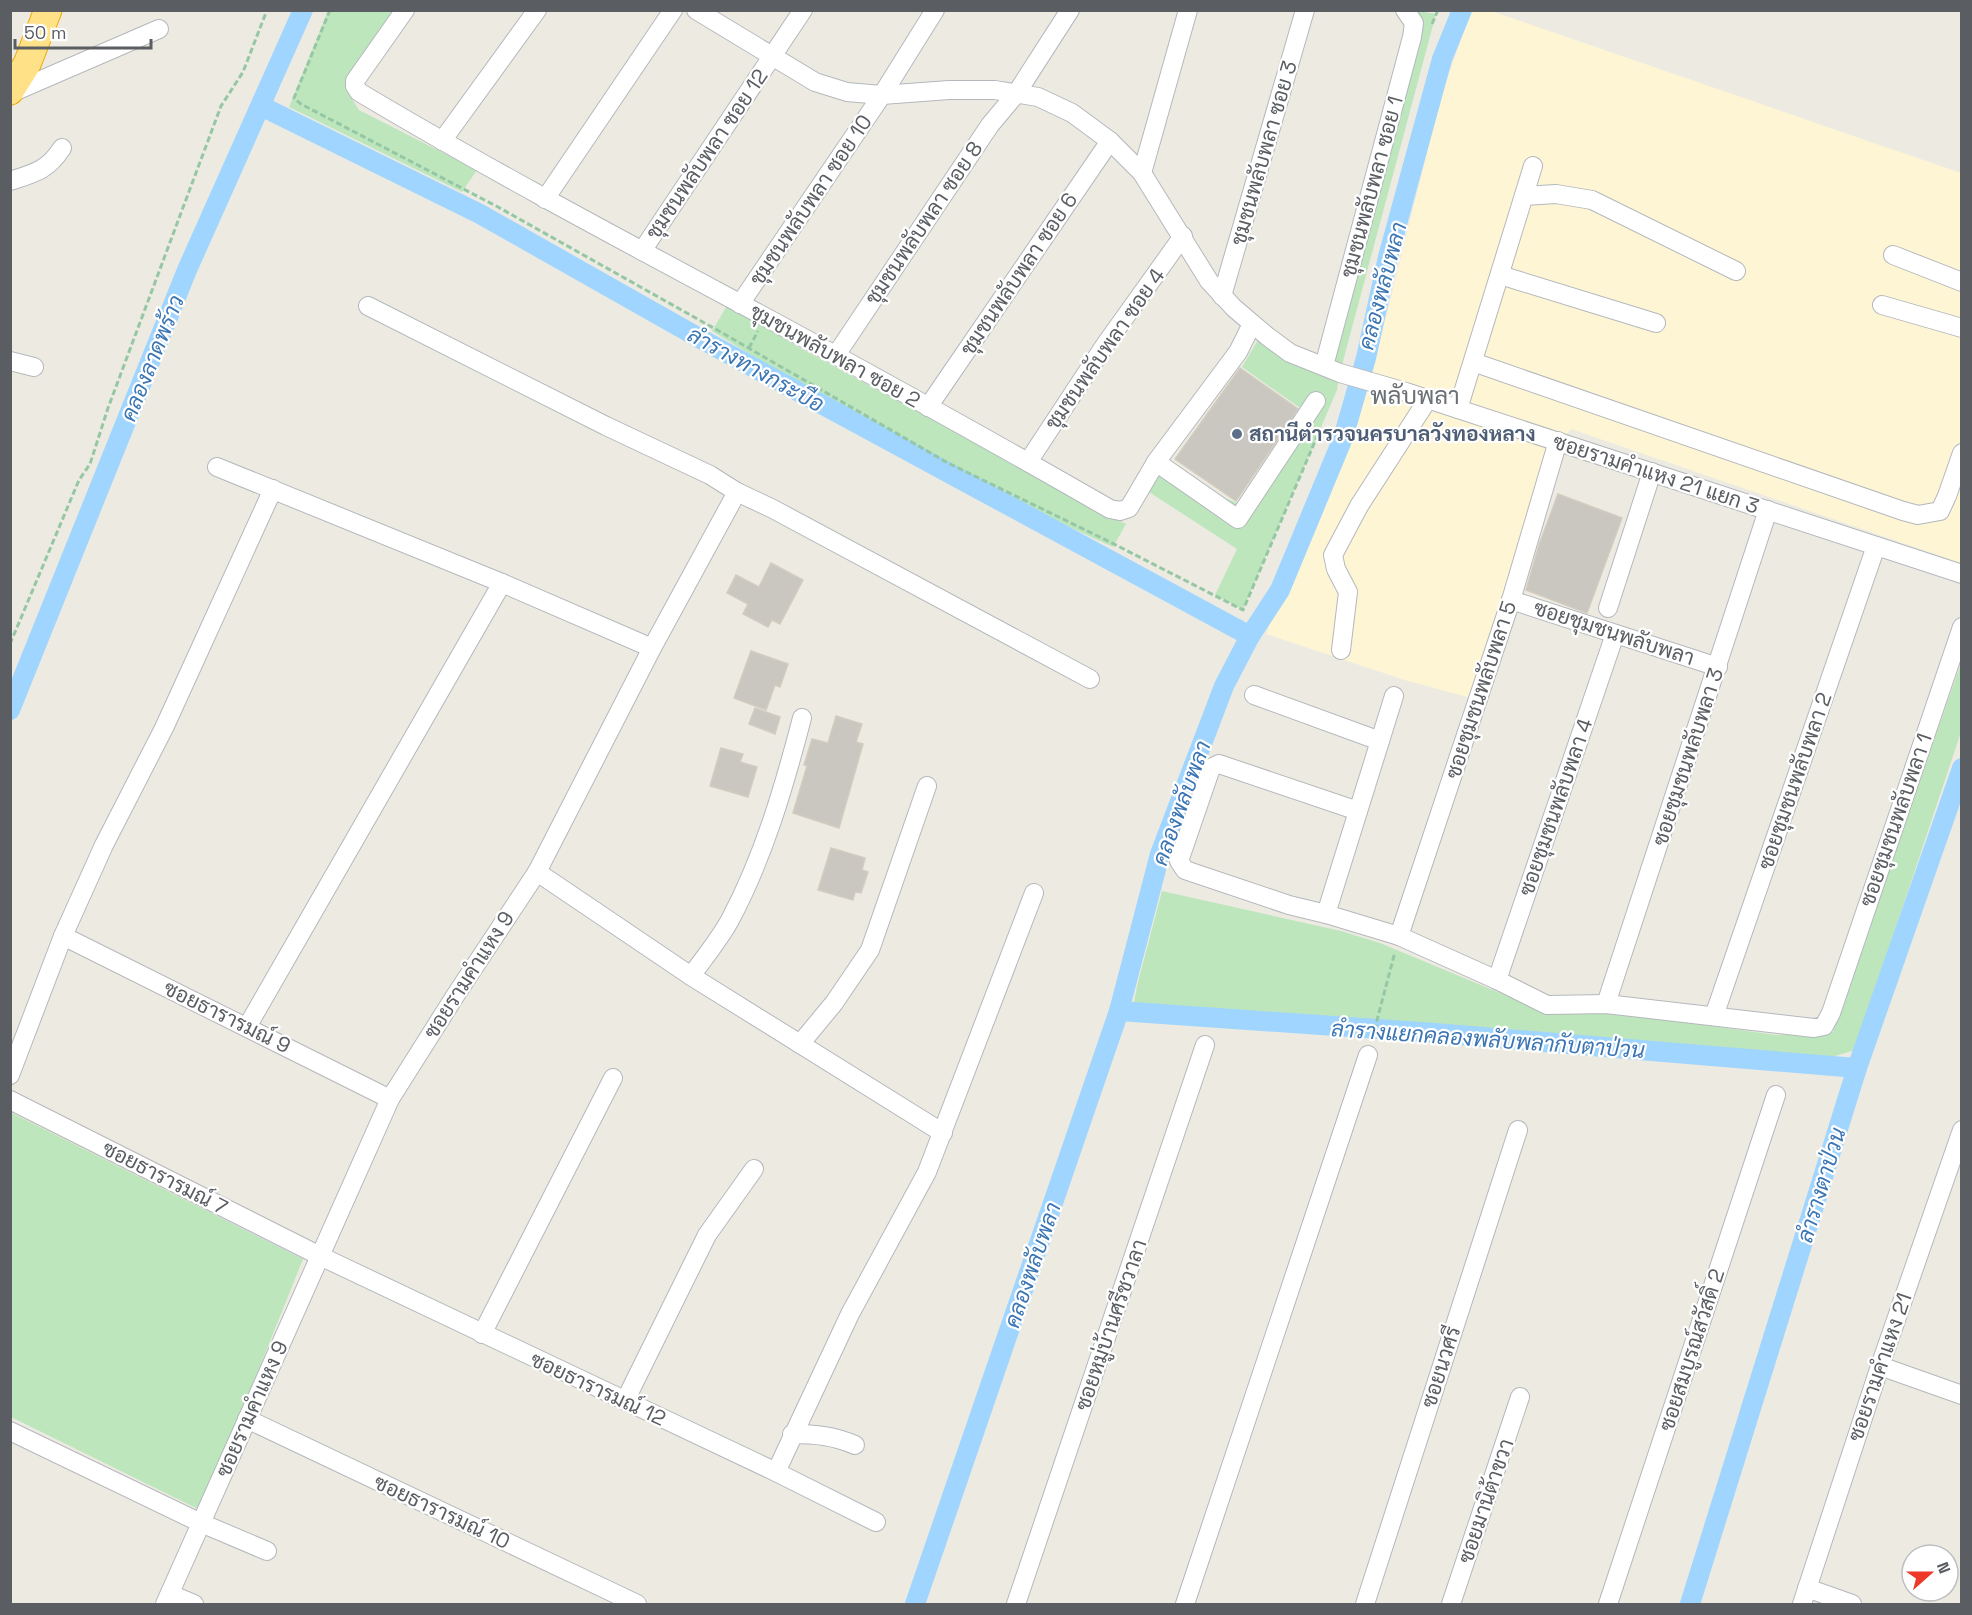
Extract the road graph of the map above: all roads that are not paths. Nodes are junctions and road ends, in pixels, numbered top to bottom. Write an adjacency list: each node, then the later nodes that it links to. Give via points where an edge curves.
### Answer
1 (48, 10): 16 (highway)
2 (54, 10): 16 (street)
3 (405, 10): 18 (street, ชุมชนพลับพลา ซอย 2, via 355,86)
4 (537, 10): 18 (street)
5 (673, 10): 25 (street)
6 (696, 10): 14 (street)
7 (803, 10): 14 (street, ชุมชนพลับพลา ซอย 12)
8 (935, 10): 17 (street, ชุมชนพลับพลา ซอย 10)
9 (1070, 10): 15 (street, ชุมชนพลับพลา ซอย 8)
10 (1188, 10): 22 (street)
11 (1305, 10): 32 (street, ชุมชนพลับพลา ซอย 3)
12 (1405, 10): 42 (street, ชุมชนพลับพลา ซอย 1, via 1414,22 1412,37)
13 (159, 29): 16 (street)
14 (772, 56): 17 (street, via 815,82 847,92); 27 (street, ชุมชนพลับพลา ซอย 12)
15 (1016, 94): 17 (street, via 949,90); 19 (street, via 1038,98 1072,113); 39 (street, ชุมชนพลับพลา ซอย 8, via 990,125)
16 (13, 95)
17 (882, 95): 33 (street, ชุมชนพลับพลา ซอย 10)
18 (442, 141): 25 (street, ชุมชนพลับพลา ซอย 2)
19 (1110, 141): 22 (street); 46 (street, ชุมชนพลับพลา ซอย 6)
20 (62, 148): 23 (street, via 53,163)
21 (1533, 166): 24 (street)
22 (1142, 173): 26 (street)
23 (10, 181)
24 (1524, 196): 29 (street, via 1556,194 1592,200); 30 (street)
25 (545, 199): 27 (street, ชุมชนพลับพลา ซอย 2)
26 (1183, 236): 32 (street); 50 (street, ชุมชนพลับพลา ซอย 4)
27 (642, 251): 33 (street, ชุมชนพลับพลา ซอย 2)
28 (1893, 255): 31 (street)
29 (1736, 271)
30 (1500, 275): 36 (street); 41 (street)
31 (1962, 282)
32 (1222, 296): 37 (street)
33 (740, 304): 39 (street, ชุมชนพลับพลา ซอย 2)
34 (1882, 305): 38 (street)
35 (368, 306): 55 (street, via 710,475)
36 (1656, 323)
37 (1252, 324): 42 (street, via 1290,353); 51 (street, ชุมชนพลับพลา ซอย 2, via 1238,352)
38 (1962, 328)
39 (836, 355): 46 (street, ชุมชนพลับพลา ซอย 2)
40 (10, 361): 43 (street)
41 (1473, 362): 47 (street); 49 (street, via 1918,515 1940,511)
42 (1324, 366): 44 (street, ซอยรามคำแหง 21 แยก 3)
43 (34, 367)
44 (1428, 399): 47 (street, ซอยรามคำแหง 21 แยก 3); 65 (street, via 1359,506 1333,555 1348,592)
45 (1316, 401): 51 (street, via 1238,519)
46 (928, 407): 50 (street, ชุมชนพลับพลา ซอย 2)
47 (1458, 409): 48 (street, ซอยรามคำแหง 21 แยก 3)
48 (1558, 441): 53 (street, ซอยรามคำแหง 21 แยก 3); 60 (street, ซอยชุมชนพลับพลา 5)
49 (1962, 453)
50 (1028, 462): 51 (street, ชุมชนพลับพลา ซอย 2, via 1120,511 1129,508)
51 (1156, 462)
52 (217, 467): 54 (street)
53 (1652, 472): 56 (street, ซอยรามคำแหง 21 แยก 3); 61 (street)
54 (273, 489): 59 (street); 77 (street)
55 (737, 492): 64 (street, ซอยรามคำแหง 9); 67 (street)
56 (1768, 510): 57 (street, ซอยรามคำแหง 21 แยก 3); 66 (street, ซอยชุมชนพลับพลา 3)
57 (1876, 546): 58 (street, ซอยรามคำแหง 21 แยก 3); 82 (street, ซอยชุมชนพลับพลา 2)
58 (1962, 574)
59 (502, 583): 64 (street); 83 (street)
60 (1511, 600): 63 (street, ซอยชุมชนพลับพลา); 78 (street, ซอยชุมชนพลับพลา 5)
61 (1608, 608)
62 (1962, 627): 82 (street, ซอยชุมชนพลับพลา 1, via 1824,1026)
63 (1615, 634): 66 (street, ซอยชุมชนพลับพลา); 80 (street, ซอยชุมชนพลับพลา 4)
64 (652, 648): 74 (street, ซอยรามคำแหง 9)
65 (1341, 650)
66 (1718, 667): 81 (street, ซอยชุมชนพลับพลา 3)
67 (1090, 679)
68 (1254, 695): 71 (street)
69 (1394, 696): 71 (street)
70 (802, 718): 79 (street, via 764,846 729,921)
71 (1380, 741): 73 (street)
72 (927, 786): 84 (street, via 870,950)
73 (1358, 811): 76 (street); 76 (street, via 1219,764 1211,768 1179,861 1185,870)
74 (537, 872): 79 (street); 90 (street, ซอยรามคำแหง 9)
75 (1034, 893): 94 (street)
76 (1326, 914): 78 (street)
77 (63, 936): 83 (street, ซอยธารารมณ์ 9); 87 (street)
78 (1399, 936): 80 (street)
79 (691, 976): 84 (street)
80 (1497, 980): 81 (street, via 1547,1005)
81 (1606, 1004): 82 (street)
82 (1714, 1016)
83 (247, 1027): 90 (street, ซอยธารารมณ์ 9)
84 (800, 1044): 94 (street)
85 (1205, 1045): 115 (street, ซอยหมู่บ้านศรีชวาลา)
86 (1368, 1055): 116 (street)
87 (10, 1075)
88 (613, 1078): 98 (street)
89 (1776, 1095): 119 (street, ซอยสมบูรณ์สวัสดิ์ 2)
90 (390, 1099): 97 (street, ซอยรามคำแหง 9)
91 (10, 1100): 97 (street, ซอยธารารมณ์ 7)
92 (1518, 1130): 117 (street, ซอยนวศรี)
93 (1962, 1130): 95 (street, ซอยรามคำแหง 21)
94 (943, 1133): 105 (street, via 927,1172 874,1267)
95 (1957, 1158): 99 (street, ซอยรามคำแหง 21)
96 (754, 1169): 102 (street, via 707,1235)
97 (320, 1256): 98 (street, ซอยธารารมณ์ 12); 103 (street, ซอยรามคำแหง 9)
98 (482, 1334): 102 (street, ซอยธารารมณ์ 12)
99 (1880, 1366): 100 (street); 111 (street, ซอยรามคำแหง 21)
100 (1962, 1395)
101 (1520, 1397): 118 (street, ซอยมานิต้าขวา)
102 (625, 1401): 107 (street, ซอยธารารมณ์ 12)
103 (247, 1419): 109 (street, ซอยรามคำแหง 9); 114 (street, ซอยธารารมณ์ 10)
104 (10, 1431): 109 (street)
105 (792, 1434): 106 (street, via 837,1437); 107 (street)
106 (855, 1445)
107 (776, 1472): 108 (street, ซอยธารารมณ์ 12)
108 (876, 1522)
109 (201, 1523): 110 (street); 112 (street, ซอยรามคำแหง 9)
110 (267, 1551)
111 (1804, 1596): 120 (street)
112 (168, 1599): 113 (street)
113 (194, 1605)
114 (637, 1605)
115 (1016, 1605)
116 (1185, 1605)
117 (1365, 1605)
118 (1451, 1605)
119 (1608, 1605)
120 (1852, 1605)

